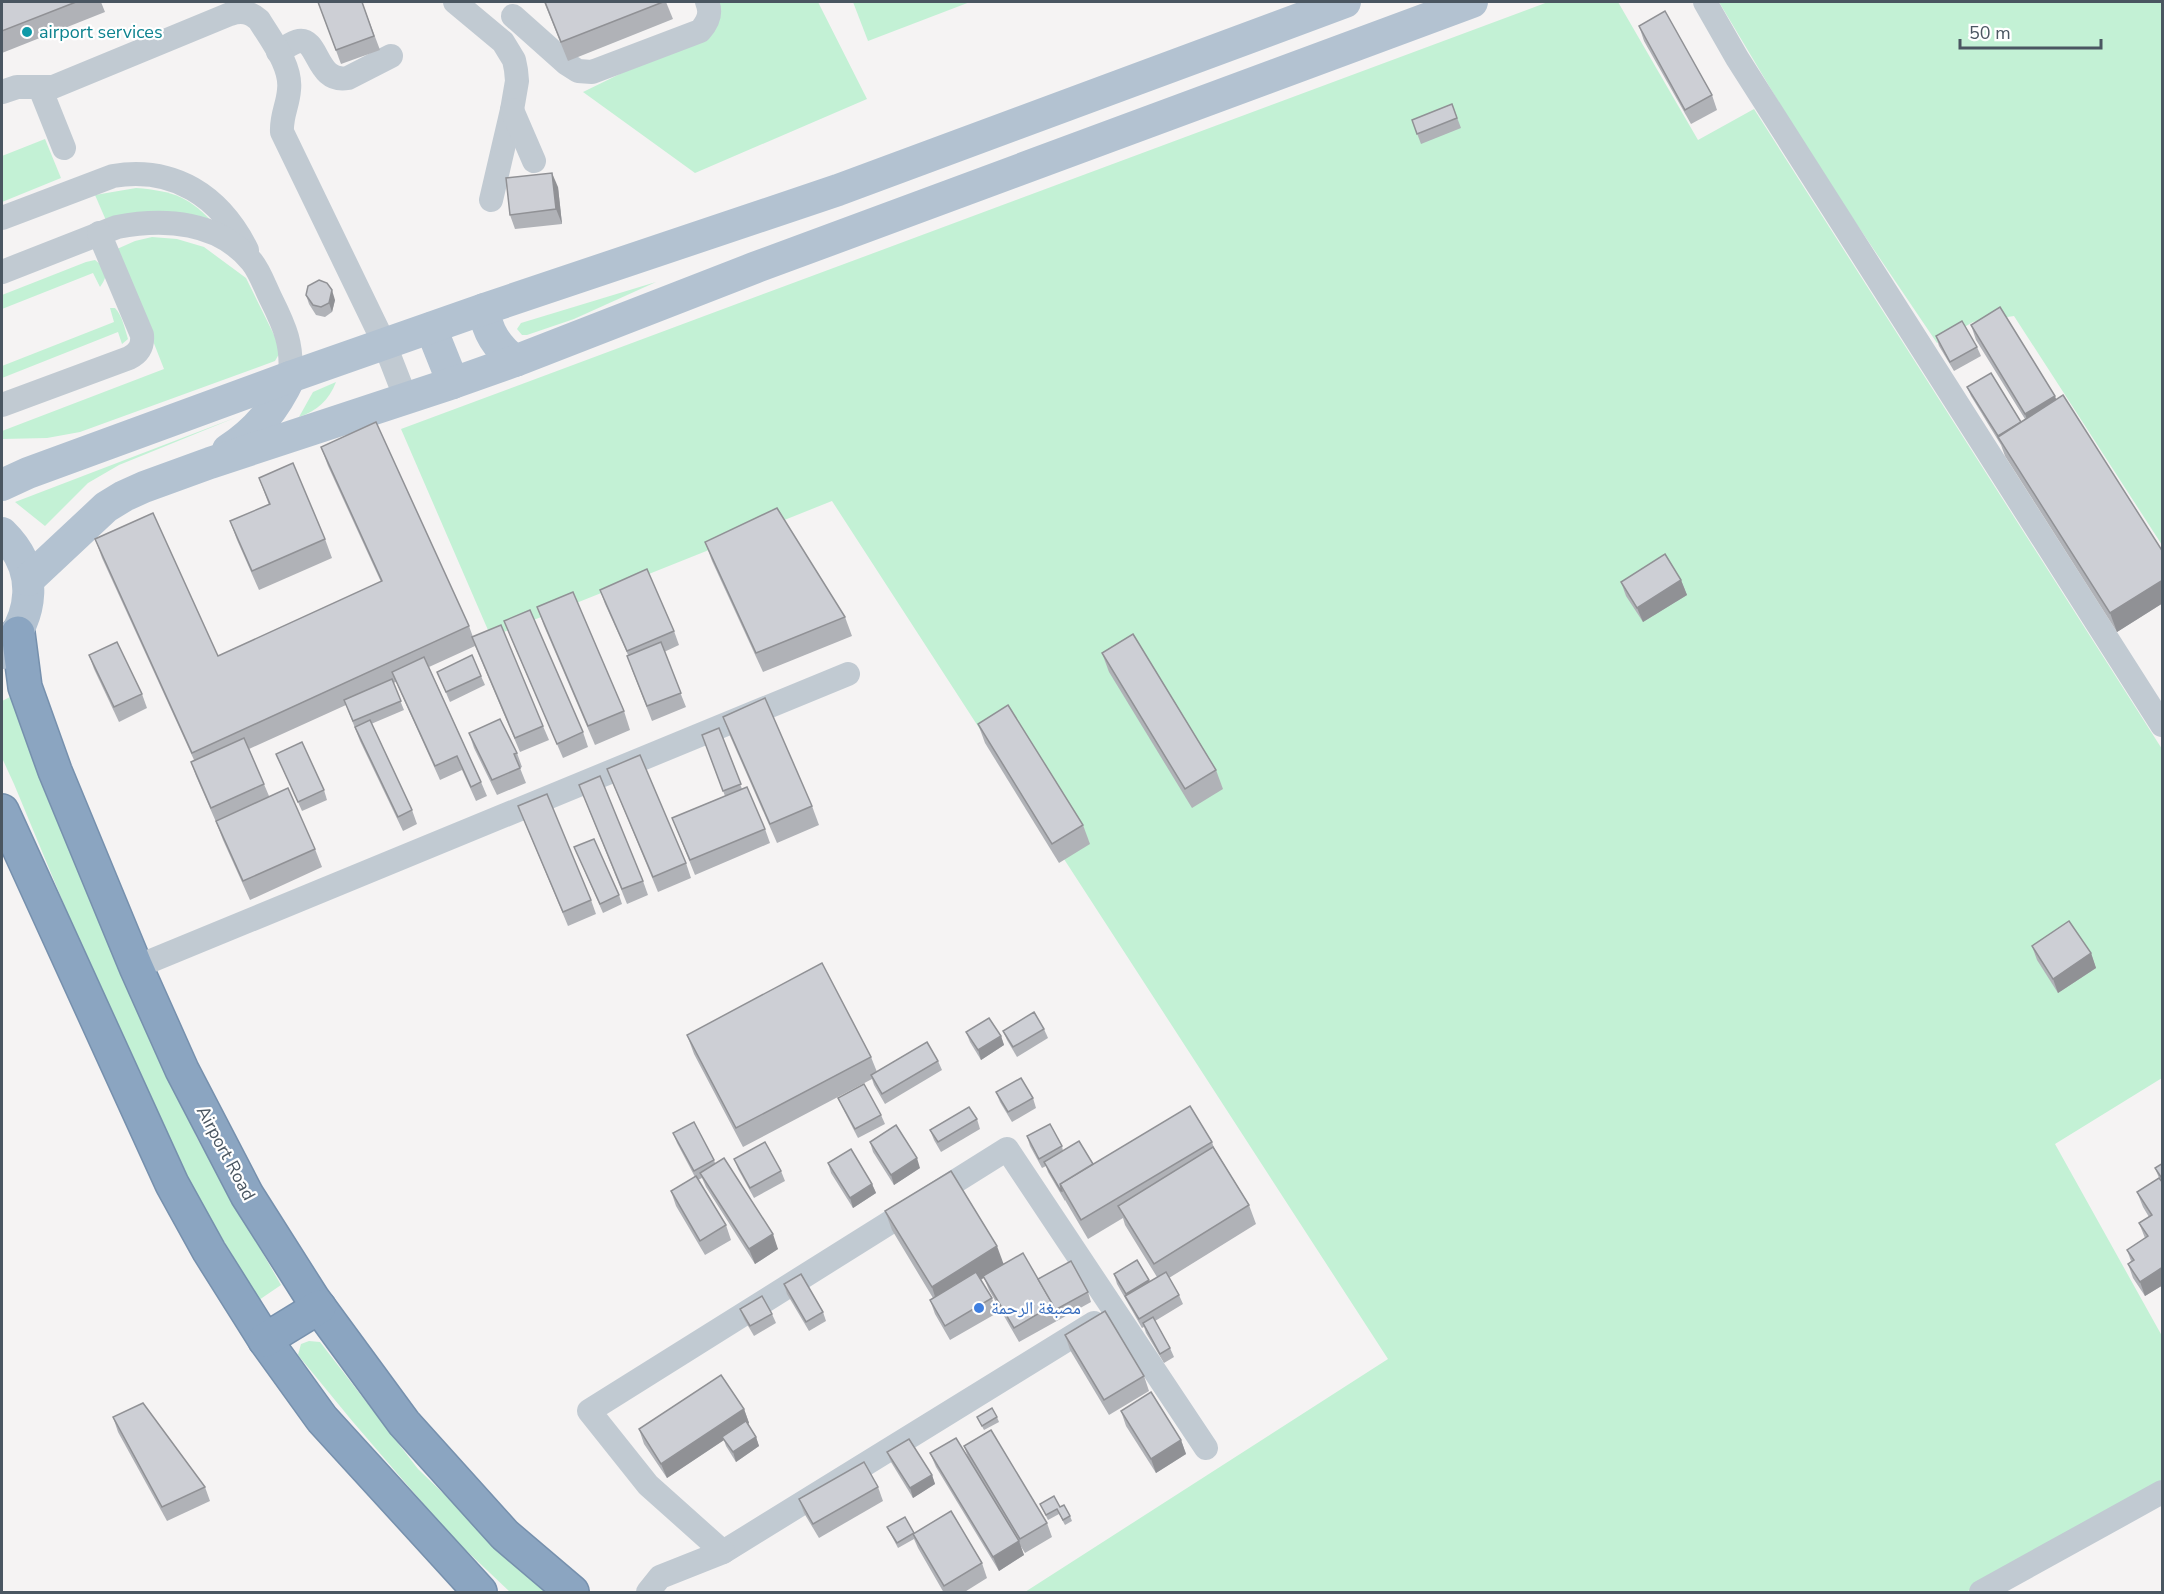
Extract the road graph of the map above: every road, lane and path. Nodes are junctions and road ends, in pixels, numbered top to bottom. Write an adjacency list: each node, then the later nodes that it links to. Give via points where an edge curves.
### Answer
1 (455, 2): 7 (street)
2 (707, 2): 6 (street, via 710,14 700,31 592,72 578,71 567,64)
3 (1345, 2): 20 (main road, via 838,190)
4 (1472, 2): 23 (main road, via 776,259)
5 (1705, 2): 34 (street)
6 (521, 9): 7 (street)
7 (486, 27): 12 (street, via 503,42 513,60 517,81)
8 (278, 52): 9 (street, via 298,41 305,42 325,71 342,80); 10 (street, via 259,20 238,12 52,87); 22 (street, via 290,84 282,132)
9 (391, 56)
10 (40, 88): 11 (street, via 18,87); 13 (street)
11 (2, 92)
12 (512, 110): 14 (street); 15 (street)
13 (64, 148)
14 (534, 161)
15 (491, 200)
16 (2, 218): 18 (street, via 113,176 151,174 187,185 204,195 231,222)
17 (99, 232): 18 (street, via 154,222 190,225 224,238); 19 (street); 27 (street, via 142,335 141,349 129,358)
18 (253, 263): 24 (street, via 286,329)
19 (2, 272)
20 (484, 309): 21 (main road); 23 (main road, via 493,339)
21 (431, 328): 22 (main road); 25 (main road)
22 (384, 345): 24 (main road); 26 (street)
23 (515, 361): 25 (main road)
24 (290, 377): 28 (main road, via 271,412 258,426); 29 (main road)
25 (453, 383): 26 (main road)
26 (406, 399): 28 (main road)
27 (2, 405)
28 (210, 463): 31 (main road, via 124,496 106,507)
29 (2, 485)
30 (2, 533): 31 (main road, via 22,560)
31 (28, 580): 32 (main road, via 25,617)
32 (10, 643): 36 (highway, Airport Road, via 55,771)
33 (848, 674): 36 (street)
34 (2163, 725)
35 (2, 811): 39 (highway, via 172,1184)
36 (136, 968): 37 (highway, Airport Road, via 182,1070 248,1195)
37 (319, 1307): 39 (highway); 44 (highway, Airport Road, via 404,1423 506,1534)
38 (1115, 1310): 40 (street); 42 (street); 42 (street, via 1007,1149 589,1411 648,1485)
39 (265, 1340): 43 (highway, via 322,1419)
40 (1206, 1448)
41 (2163, 1492): 46 (street)
42 (723, 1552): 45 (street, via 660,1577)
43 (480, 1593)
44 (572, 1593)
45 (648, 1593)
46 (1981, 1593)

